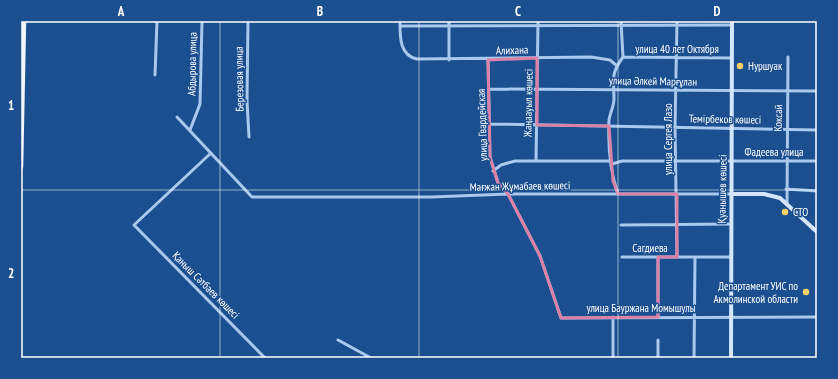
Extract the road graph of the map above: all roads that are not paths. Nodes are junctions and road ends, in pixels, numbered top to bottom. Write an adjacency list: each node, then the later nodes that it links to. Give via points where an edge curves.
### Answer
1 (24, 21): 48 (main road)
2 (157, 21): 23 (street)
3 (202, 21): 37 (street, Абдырова улица, via 200,104)
4 (248, 21): 40 (street, Березовая улица)
5 (400, 21): 14 (street)
6 (538, 21): 11 (street, Жаңаауыл көшесі)
7 (620, 21): 12 (street)
8 (677, 21): 13 (street, улица Сергея Лазо)
9 (449, 23): 11 (street); 14 (street); 20 (street)
10 (732, 23): 13 (street); 19 (street, Қуанышев көшесі)
11 (538, 25): 12 (street); 16 (street, Жаңаауыл көшесі)
12 (621, 25): 13 (street); 17 (street)
13 (677, 25): 18 (street, улица Сергея Лазо)
14 (400, 26): 20 (street, Алихана, via 400,43 407,54 417,60)
15 (788, 57): 29 (street, Коксай)
16 (537, 58): 21 (street, Алихана); 22 (street, Алихана, via 602,58); 26 (street, Жаңаауыл көшесі)
17 (623, 58): 18 (street, улица 40 лет Октября); 22 (street)
18 (677, 58): 19 (street, улица 40 лет Октября); 27 (street, улица Сергея Лазо)
19 (732, 58): 28 (street, Қуанышев көшесі)
20 (449, 60): 21 (street, Алихана)
21 (488, 60): 24 (street, улица Гвардейская)
22 (617, 66): 25 (street, via 612,80)
23 (155, 75)
24 (489, 89): 26 (street, улица Әлкей Марғұлан); 32 (street, улица Гвардейская)
25 (613, 89): 26 (street, улица Әлкей Марғұлан); 27 (street, улица Әлкей Марғұлан); 34 (street, via 614,100)
26 (537, 90): 33 (street, Жаңаауыл көшесі)
27 (677, 90): 28 (street, улица Әлкей Марғұлан); 35 (street, улица Сергея Лазо)
28 (732, 90): 29 (street, улица Әлкей Марғұлан); 36 (street, Қуанышев көшесі)
29 (787, 91): 30 (street, улица Әлкей Марғұлан); 38 (street, Коксай)
30 (817, 91)
31 (177, 117): 37 (street)
32 (490, 124): 33 (street, Темірбеков көшесі); 49 (street, улица Гвардейская, via 490,157)
33 (537, 125): 34 (street, Темірбеков көшесі); 44 (street, Жаңаауыл көшесі)
34 (609, 126): 35 (street, Темірбеков көшесі); 47 (street)
35 (675, 127): 36 (street, Темірбеков көшесі); 45 (street, улица Сергея Лазо)
36 (731, 129): 38 (street, Темірбеков көшесі); 42 (street, Қуанышев көшесі)
37 (190, 130): 41 (street)
38 (786, 130): 39 (street, Темірбеков көшесі); 43 (street, Коксай)
39 (817, 130)
40 (249, 137)
41 (211, 153): 52 (street, Мағжан Жұмабаев көшесі, via 252,197 432,197); 74 (street, Қаныш Сәтбаев көшесі, via 134,226)
42 (732, 160): 43 (street, Фадеева улица); 45 (street, Фадеева улица); 55 (street, Қуанышев көшесі)
43 (786, 160): 46 (street, Фадеева улица); 50 (street, Коксай)
44 (536, 161): 47 (street, Фадеева улица); 49 (street, Фадеева улица, via 507,163)
45 (677, 161): 47 (street, Фадеева улица); 54 (street, улица Сергея Лазо)
46 (817, 161)
47 (611, 162): 53 (street, via 613,181)
48 (21, 168)
49 (493, 171): 52 (street, улица Гвардейская, via 498,183)
50 (786, 189): 51 (street); 56 (street, Коксай)
51 (817, 191)
52 (508, 194): 53 (street, Мағжан Жұмабаев көшесі); 71 (street, улица Гвардейская, via 540,256)
53 (618, 194): 54 (street, Мағжан Жұмабаев көшесі)
54 (677, 194): 55 (street, Мағжан Жұмабаев көшесі); 59 (street, улица Сергея Лазо)
55 (731, 194): 56 (street, Мағжан Жұмабаев көшесі, via 770,195); 57 (street, Қуанышев көшесі)
56 (787, 203): 60 (street)
57 (731, 224): 59 (street); 65 (street, Қуанышев көшесі)
58 (621, 225): 59 (street)
59 (677, 225): 63 (street, улица Сергея Лазо)
60 (817, 232)
61 (622, 257): 62 (street, Сагдиева)
62 (658, 257): 63 (street, Сагдиева); 68 (street)
63 (677, 257): 64 (street, Сагдиева)
64 (695, 257): 65 (street, Сагдиева); 69 (street)
65 (731, 257): 66 (street, Қуанышев көшесі)
66 (731, 316): 69 (street, улица Бауржана Момышулы); 70 (street, улица Бауржана Момышулы); 79 (street, Қуанышев көшесі)
67 (613, 317): 68 (street, улица Бауржана Момышулы); 71 (street, улица Бауржана Момышулы); 76 (street)
68 (658, 317): 69 (street, улица Бауржана Момышулы)
69 (694, 317): 78 (street)
70 (817, 317)
71 (561, 318)
72 (338, 340): 75 (street)
73 (658, 340): 77 (street)
74 (266, 358)
75 (371, 358)
76 (613, 358)
77 (658, 358)
78 (694, 358)
79 (731, 358)

